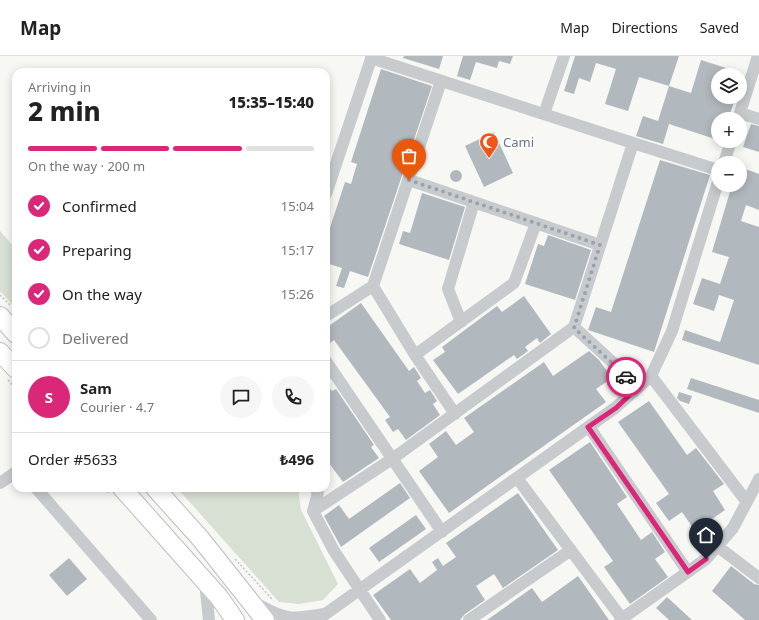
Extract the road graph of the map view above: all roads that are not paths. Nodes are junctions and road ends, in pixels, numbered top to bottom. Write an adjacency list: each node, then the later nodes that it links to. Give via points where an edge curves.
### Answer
1 (564, 56): 6 (street)
2 (758, 56): 5 (street)
3 (372, 57): 4 (street); 12 (street)
4 (441, 81): 6 (street); 11 (street)
5 (740, 112)
6 (544, 114): 9 (street)
7 (747, 117): 8 (street)
8 (759, 119)
9 (633, 143): 10 (street); 16 (street)
10 (711, 168)
11 (409, 180): 14 (street); 17 (street)
12 (330, 182)
13 (715, 192): 27 (street, via 672,331)
14 (474, 202): 15 (street); 20 (street, via 448,289)
15 (536, 223): 16 (street); 20 (street, via 514,282)
16 (600, 245): 22 (street)
17 (373, 286): 19 (street); 24 (street)
18 (5, 311): 21 (highway)
19 (330, 313)
20 (460, 322): 24 (street)
21 (12, 326)
22 (574, 328): 28 (street, via 620,370); 29 (street)
23 (0, 352): 25 (highway)
24 (415, 355): 29 (street)
25 (12, 366)
26 (330, 367): 31 (street)
27 (651, 376): 28 (street); 40 (street)
28 (635, 390): 30 (street, via 616,408)
29 (455, 414): 31 (street)
30 (588, 427): 33 (street); 45 (street)
31 (392, 459): 41 (street); 42 (street)
32 (12, 475): 35 (street)
33 (518, 478): 42 (street); 44 (street)
34 (759, 479): 40 (street)
35 (0, 483)
36 (39, 492): 51 (street)
37 (126, 492): 47 (highway)
38 (158, 492): 49 (highway, via 200,538)
39 (317, 492): 41 (street)
40 (747, 502): 43 (street, via 733,528)
41 (313, 511): 48 (street, via 334,551)
42 (442, 532): 48 (street)
43 (717, 546): 45 (street, via 706,559); 46 (street)
44 (571, 550): 57 (street); 58 (street)
45 (688, 572): 58 (street)
46 (759, 578)
47 (205, 582): 52 (street); 53 (highway)
48 (360, 591): 50 (street); 56 (street)
49 (251, 601): 50 (street, via 284,620); 54 (highway)
50 (327, 616): 55 (street)
51 (151, 620)
52 (209, 620)
53 (235, 620)
54 (265, 620)
55 (317, 620)
56 (380, 620)
57 (469, 620)
58 (622, 620)

